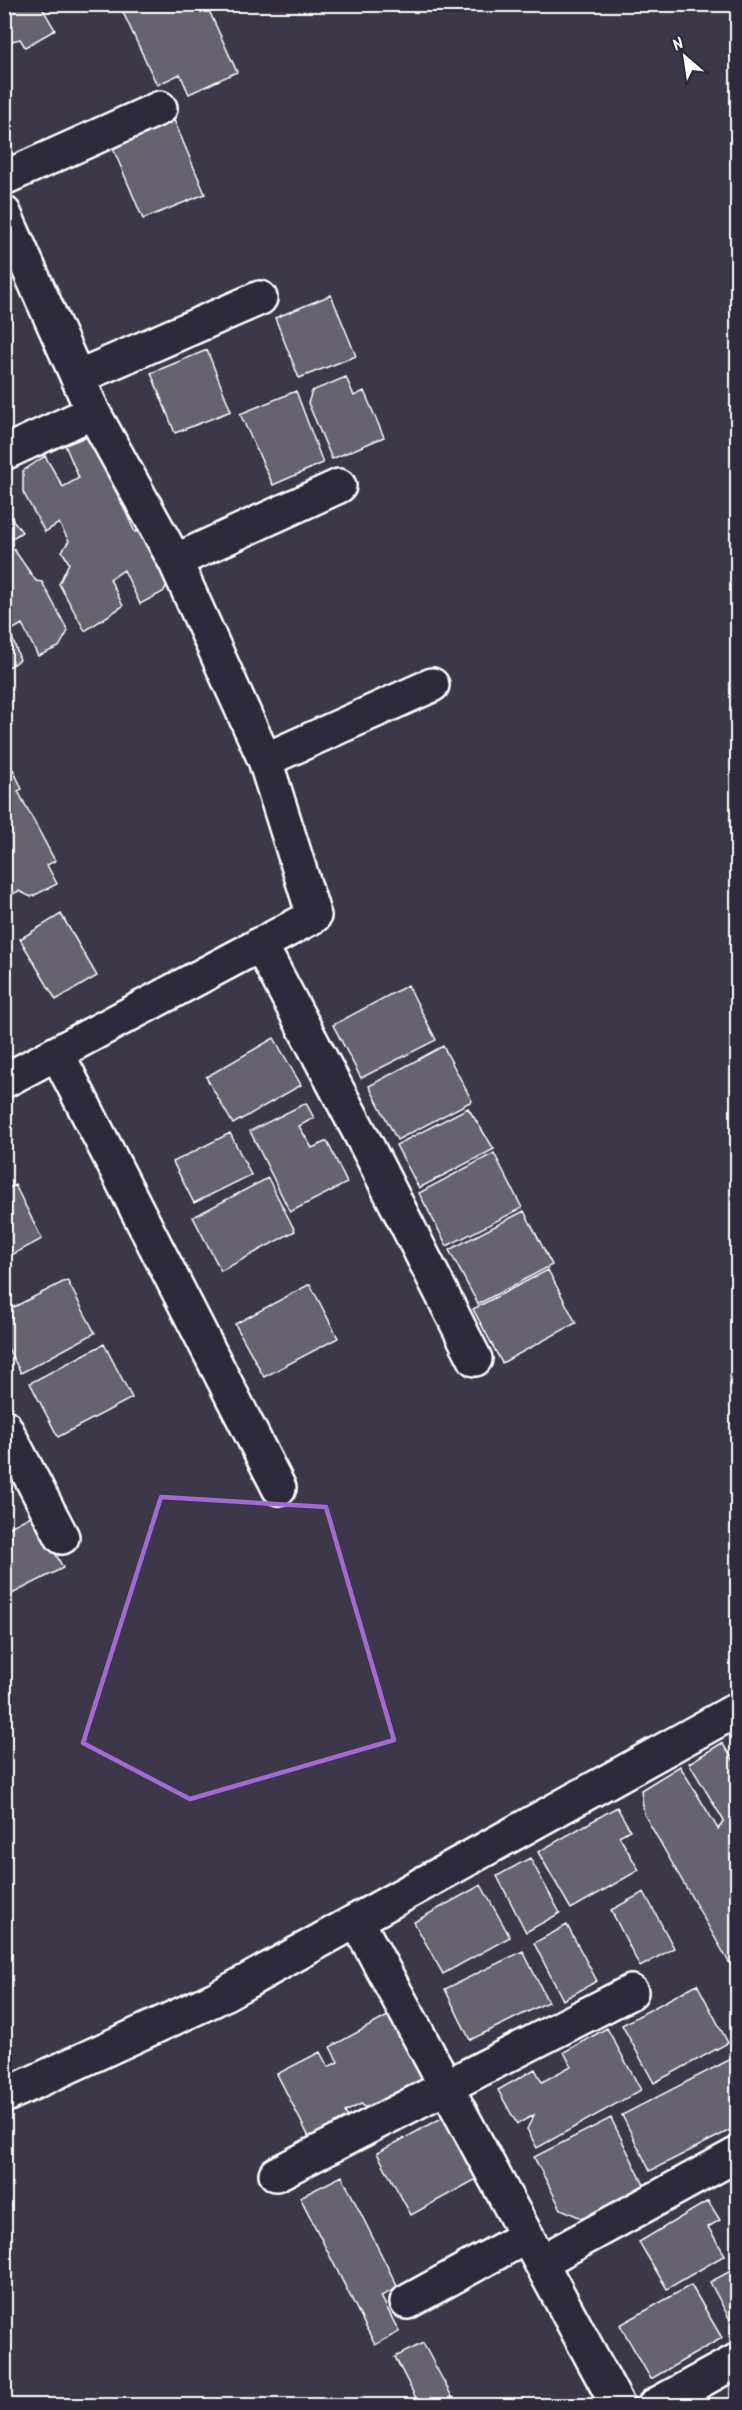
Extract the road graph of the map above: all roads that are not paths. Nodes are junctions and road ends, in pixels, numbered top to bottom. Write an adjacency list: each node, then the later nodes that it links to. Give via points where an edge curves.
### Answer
1 (160, 108): 2 (street)
2 (4, 178)
3 (4, 213): 5 (street)
4 (260, 298): 5 (street)
5 (78, 377): 6 (street)
6 (93, 412): 7 (street); 9 (street)
7 (4, 453)
8 (339, 486): 9 (street)
9 (175, 561): 11 (street)
10 (432, 685): 11 (street)
11 (265, 760): 12 (street, via 314,916)
12 (260, 944): 13 (street); 15 (street)
13 (57, 1053): 14 (street); 17 (street)
14 (4, 1081)
15 (475, 1359)
16 (4, 1426): 18 (street)
17 (279, 1488)
18 (62, 1537)
19 (738, 1709): 20 (street)
20 (357, 1921): 22 (street); 23 (street, via 215,1999)
21 (631, 1992): 22 (street)
22 (446, 2086): 25 (street); 26 (street)
23 (4, 2096)
24 (736, 2155): 26 (street)
25 (276, 2174)
26 (534, 2249): 27 (street); 29 (street)
27 (406, 2302)
28 (738, 2360): 30 (street)
29 (618, 2406)
30 (654, 2406)

